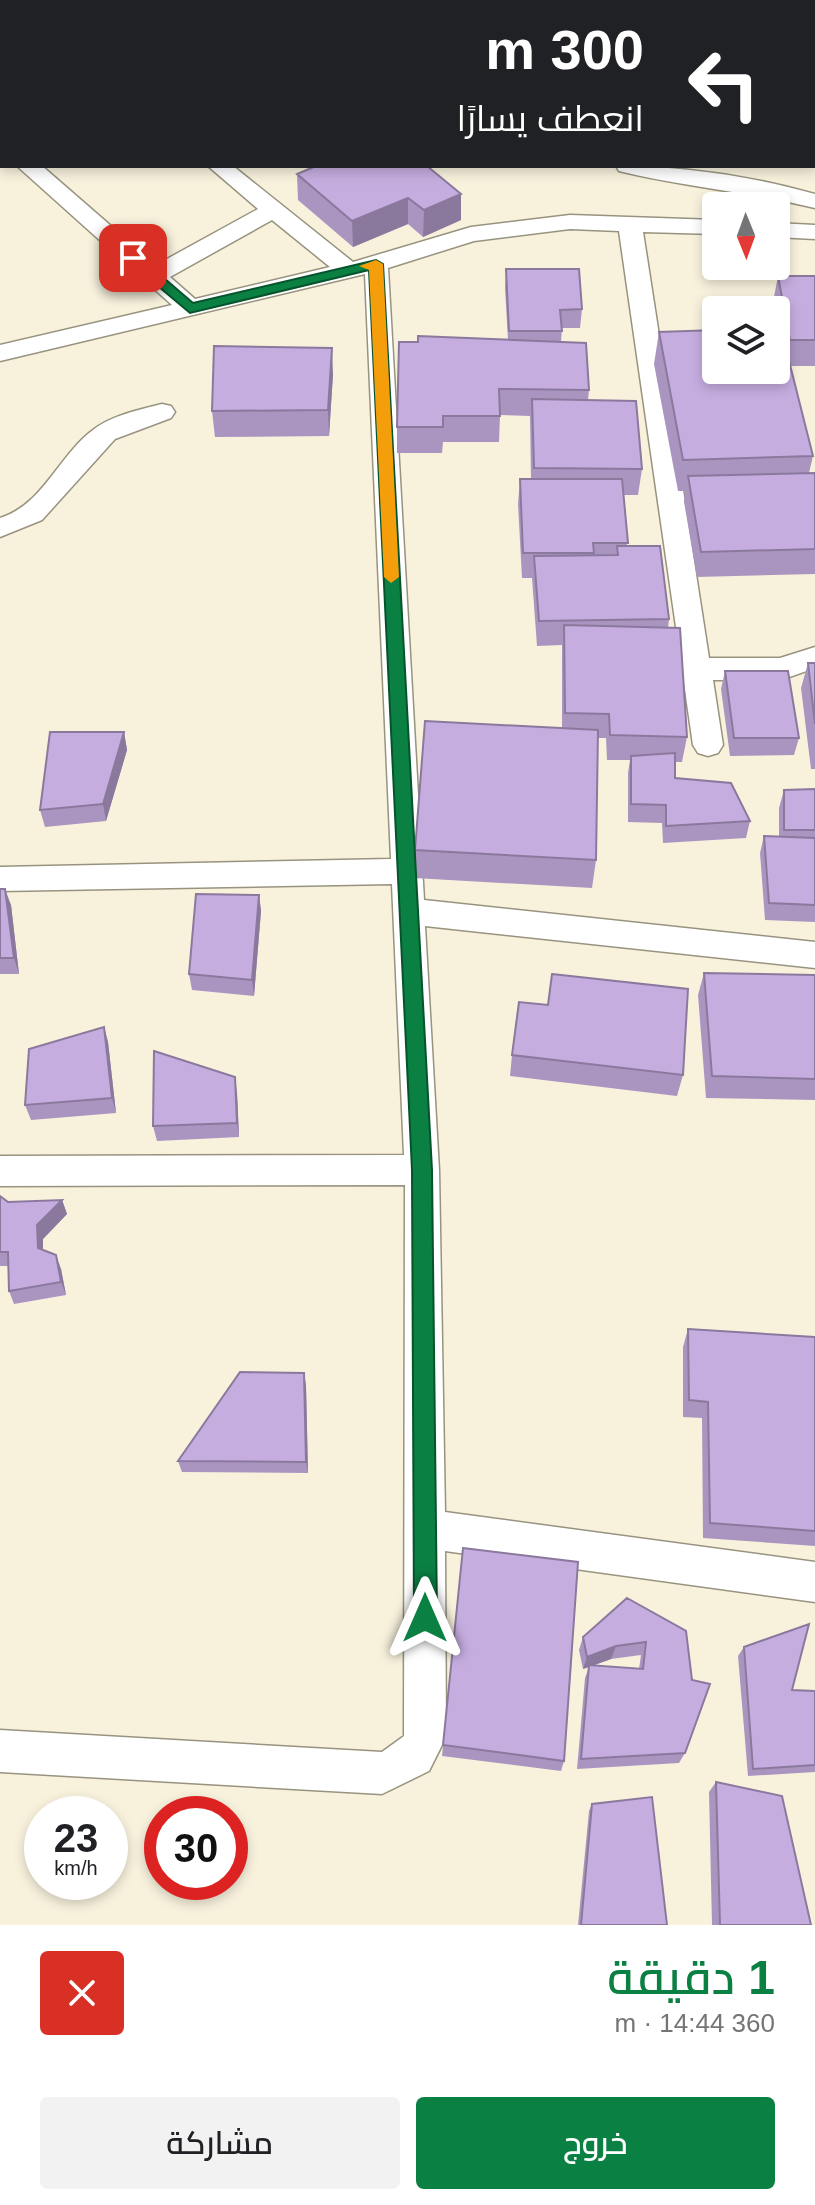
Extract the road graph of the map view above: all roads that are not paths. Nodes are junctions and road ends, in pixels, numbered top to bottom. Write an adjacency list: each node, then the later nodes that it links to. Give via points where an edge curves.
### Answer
1 (30, 168): 11 (street)
2 (222, 168): 5 (street)
3 (636, 168): 4 (street)
4 (815, 201)
5 (274, 210): 10 (street); 11 (street)
6 (630, 223): 7 (street); 10 (street, via 512,227); 17 (street)
7 (702, 226)
8 (790, 231): 9 (street)
9 (815, 232)
10 (362, 267): 12 (street); 19 (street)
11 (154, 276): 12 (street)
12 (190, 308): 13 (street)
13 (0, 353)
14 (162, 412): 15 (street, via 102,435 47,504 16,525)
15 (0, 528)
16 (815, 657): 17 (street, via 781,669)
17 (697, 669): 18 (street)
18 (708, 745)
19 (406, 871): 20 (street); 21 (street)
20 (0, 879)
21 (408, 911): 22 (street); 23 (street)
22 (815, 955)
23 (422, 1170): 24 (street); 25 (street)
24 (0, 1171)
25 (426, 1529): 26 (street); 27 (street, via 425,1737 421,1753 406,1765 382,1773)
26 (815, 1582)
27 (0, 1751)

